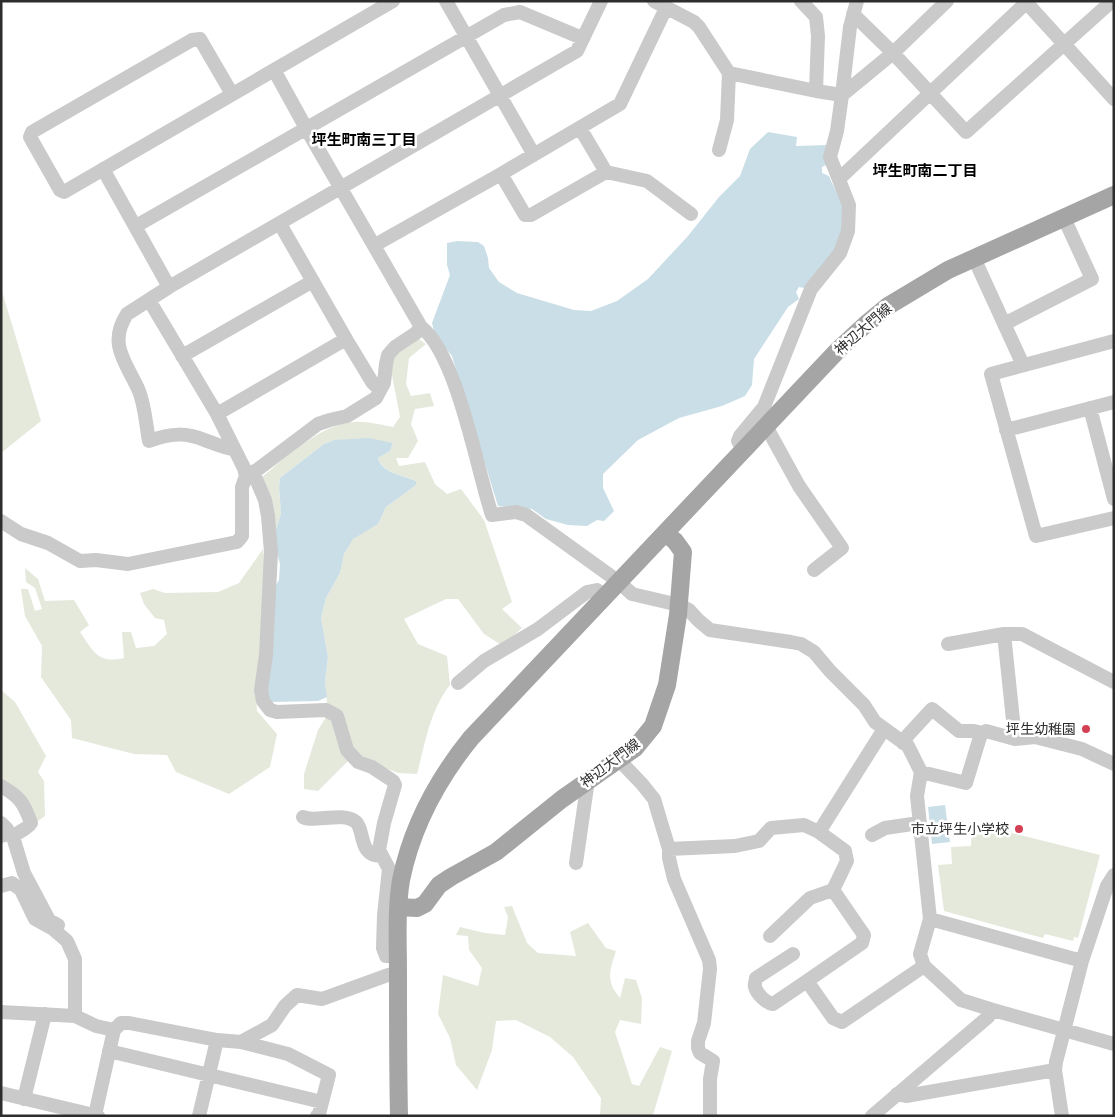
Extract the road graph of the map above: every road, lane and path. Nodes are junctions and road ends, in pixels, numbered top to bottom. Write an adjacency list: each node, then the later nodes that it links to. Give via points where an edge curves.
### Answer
1 (393, 1): 15 (street)
2 (446, 1): 11 (street)
3 (601, 1): 12 (street)
4 (654, 1): 10 (street)
5 (801, 1): 18 (street, via 816,17)
6 (947, 1): 14 (street)
7 (1026, 2): 13 (street); 20 (street)
8 (1108, 2): 13 (street)
9 (857, 5): 14 (street, via 857,17); 21 (street)
10 (666, 8): 16 (street, via 699,26); 24 (street, via 620,104)
11 (465, 36): 12 (street, via 504,15 520,12); 22 (street); 23 (street)
12 (582, 38): 22 (street, via 577,51)
13 (1065, 44): 17 (street); 20 (street, via 966,132)
14 (894, 53): 20 (street); 21 (street)
15 (274, 70): 19 (street); 23 (street)
16 (729, 73): 18 (street); 25 (street, via 727,120)
17 (1111, 89)
18 (816, 92): 21 (street)
19 (232, 94): 27 (street); 27 (street, via 200,39 192,40 32,132 30,137 60,190 64,192)
20 (930, 94): 30 (street)
21 (842, 95): 30 (street, via 830,157)
22 (500, 96): 26 (street); 31 (street)
23 (306, 128): 31 (street); 36 (street)
24 (580, 128): 26 (street); 28 (street)
25 (719, 150)
26 (534, 154): 29 (street)
27 (103, 169): 36 (street)
28 (606, 172): 29 (street, via 531,216 526,215); 33 (street, via 646,181)
29 (502, 174): 37 (street)
30 (839, 179): 55 (street, via 850,205 848,231 840,253 811,289 764,406 740,436 738,442)
31 (340, 187): 35 (street); 37 (street)
32 (1114, 195): 34 (main road, 神辺大門線)
33 (691, 214)
34 (1064, 218): 38 (main road, 神辺大門線); 42 (street, via 1092,280)
35 (280, 224): 39 (street); 40 (street)
36 (136, 226): 40 (street)
37 (375, 245): 43 (street)
38 (974, 258): 42 (street); 52 (main road, 神辺大門線, via 888,306 839,349)
39 (313, 281): 44 (street); 46 (street)
40 (169, 287): 41 (street)
41 (148, 300): 46 (street); 54 (street, via 127,314 118,338 126,367 140,392 150,441 163,436 189,434)
42 (1004, 324): 47 (street)
43 (421, 327): 48 (street, via 388,355); 63 (street, via 435,341 458,396 492,515 516,512 526,515)
44 (346, 338): 48 (street); 51 (street)
45 (1114, 341): 47 (street)
46 (182, 356): 51 (street)
47 (1023, 366): 53 (street, via 991,374)
48 (380, 390): 57 (street, via 376,398 346,416 318,424)
49 (1114, 402): 50 (street)
50 (1090, 408): 53 (street); 56 (street)
51 (217, 414): 54 (street)
52 (766, 426): 55 (main road, 神辺大門線); 62 (street, via 800,486 842,548)
53 (1006, 430): 59 (street, via 1036,536)
54 (233, 449): 57 (street)
55 (744, 449): 61 (main road, 神辺大門線)
56 (1109, 464): 58 (street)
57 (246, 476): 60 (street, via 242,487 242,536 236,542 128,564 80,561 48,543 21,534); 85 (street, via 256,479 265,500 269,525 270,589 261,690 264,701 270,710 277,712 326,710 337,716 347,750 358,762 394,781 379,850)
58 (1114, 499)
59 (1114, 518)
60 (1, 521)
61 (665, 533): 63 (main road, 神辺大門線); 65 (main road, 神辺大門線, via 683,552)
62 (814, 570)
63 (619, 582): 64 (main road, 神辺大門線); 65 (street, via 632,594)
64 (604, 597): 69 (street, via 597,590 587,592 538,629 484,661); 90 (main road, 神辺大門線, via 471,738 435,787 406,859)
65 (679, 605): 70 (street, via 710,630 801,644 814,652); 74 (main road, 神辺大門線, via 668,685 659,711 640,743)
66 (1004, 634): 67 (street); 68 (street, via 1022,634); 72 (street)
67 (948, 644)
68 (1114, 681)
69 (458, 683)
70 (884, 729): 73 (street); 81 (street)
71 (982, 733): 72 (street, via 986,731); 73 (street, via 960,731 932,709); 76 (street, via 966,783)
72 (1015, 739): 75 (street, via 1035,737 1082,748)
73 (903, 743): 76 (street, via 908,746)
74 (618, 759): 77 (main road, 神辺大門線); 84 (street, via 654,799)
75 (1114, 764)
76 (921, 772): 80 (street, via 917,796)
77 (588, 780): 86 (street); 90 (main road, 神辺大門線, via 496,852 439,885 424,904 417,908)
78 (1, 786): 82 (street, via 24,804 31,823 26,830)
79 (303, 817): 85 (street, via 336,817 354,821 368,850 373,855)
80 (919, 823): 83 (street, via 885,828); 91 (street)
81 (818, 832): 84 (street, via 804,825 771,828 758,842); 89 (street, via 845,851 847,856)
82 (5, 833): 93 (street, via 49,920 63,927 71,938)
83 (872, 835)
84 (670, 849): 119 (street, via 674,879 710,969 704,1023 698,1041 700,1053 713,1061)
85 (382, 856): 96 (street, via 389,869 383,948 386,956)
86 (576, 863)
87 (1114, 874): 95 (street)
88 (1, 886): 93 (street, via 12,884 21,890 35,919)
89 (833, 890): 92 (street, via 810,898); 98 (street, via 864,935 862,943)
90 (399, 907): 96 (main road, 神辺大門線)
91 (930, 919): 95 (street); 97 (street, via 920,954)
92 (770, 936)
93 (67, 941): 102 (street, via 75,959)
94 (793, 954): 98 (street, via 756,978 755,987 762,998 773,1004)
95 (1082, 961): 104 (street)
96 (398, 964): 106 (street, via 388,975 322,998 297,995 272,1025); 118 (main road, 神辺大門線)
97 (924, 966): 98 (street, via 842,1022 833,1018); 99 (street, via 961,1000)
98 (807, 981)
99 (993, 1010): 104 (street); 112 (street)
100 (1, 1012): 101 (street)
101 (45, 1014): 102 (street); 113 (street)
102 (75, 1016): 103 (street)
103 (114, 1030): 105 (street, via 121,1022); 108 (street)
104 (1064, 1030): 107 (street); 109 (street)
105 (217, 1040): 106 (street); 110 (street)
106 (241, 1042): 114 (street, via 288,1054 329,1075)
107 (1114, 1044)
108 (109, 1051): 110 (street); 115 (street)
109 (1055, 1070): 112 (street, via 906,1096); 121 (street)
110 (209, 1075): 114 (street); 116 (street)
111 (1, 1093): 113 (street)
112 (897, 1094): 120 (street)
113 (24, 1099): 115 (street)
114 (322, 1102): 117 (street)
115 (96, 1115)
116 (199, 1116)
117 (316, 1116)
118 (399, 1116)
119 (710, 1116)
120 (872, 1116)
121 (1062, 1116)

